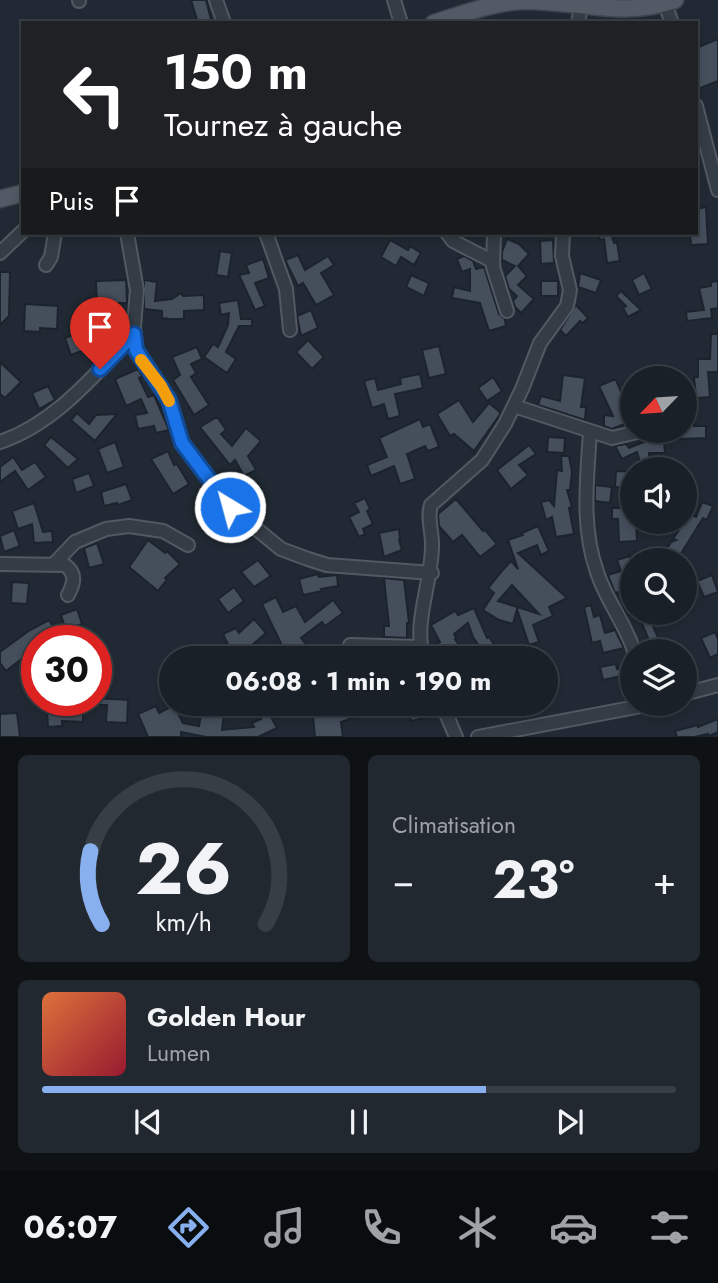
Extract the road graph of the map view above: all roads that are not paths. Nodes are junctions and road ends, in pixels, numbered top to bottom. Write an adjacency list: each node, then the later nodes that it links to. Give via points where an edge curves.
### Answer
1 (216, 0): 6 (street)
2 (394, 0): 7 (street)
3 (538, 1): 5 (main road); 8 (main road, via 509,2)
4 (670, 2): 5 (main road, via 617,10); 10 (street)
5 (581, 5): 9 (street)
6 (222, 21)
7 (400, 21)
8 (443, 21)
9 (578, 21)
10 (672, 21)
11 (698, 114): 12 (street)
12 (718, 190)
13 (21, 194): 14 (main road)
14 (0, 199)
15 (21, 233): 22 (street)
16 (55, 235): 24 (street)
17 (127, 235): 27 (street, via 137,290)
18 (266, 235): 26 (street, via 286,289)
19 (448, 235): 23 (street)
20 (494, 235): 23 (street)
21 (563, 235): 28 (street, via 562,256 570,290 567,306 540,343)
22 (0, 253)
23 (492, 261): 25 (street)
24 (46, 265)
25 (507, 311)
26 (289, 330)
27 (134, 334): 31 (street, via 46,420); 35 (street, via 136,350 169,400 182,443 230,507 274,544 327,565)
28 (514, 406): 29 (street); 35 (street, via 476,467 431,505)
29 (590, 432): 30 (street); 37 (street, via 589,544 597,576)
30 (620, 436)
31 (0, 442)
32 (188, 545): 34 (street, via 163,531 129,526 106,529 75,542)
33 (0, 564): 34 (street)
34 (54, 564): 36 (street, via 65,565 74,576)
35 (432, 573): 40 (street, via 420,625)
36 (68, 595)
37 (629, 639)
38 (350, 645): 39 (street)
39 (360, 646)
40 (422, 646)
41 (718, 684): 42 (street)
42 (697, 690)
43 (620, 710): 46 (street)
44 (447, 716): 45 (street)
45 (456, 737)
46 (478, 737)

